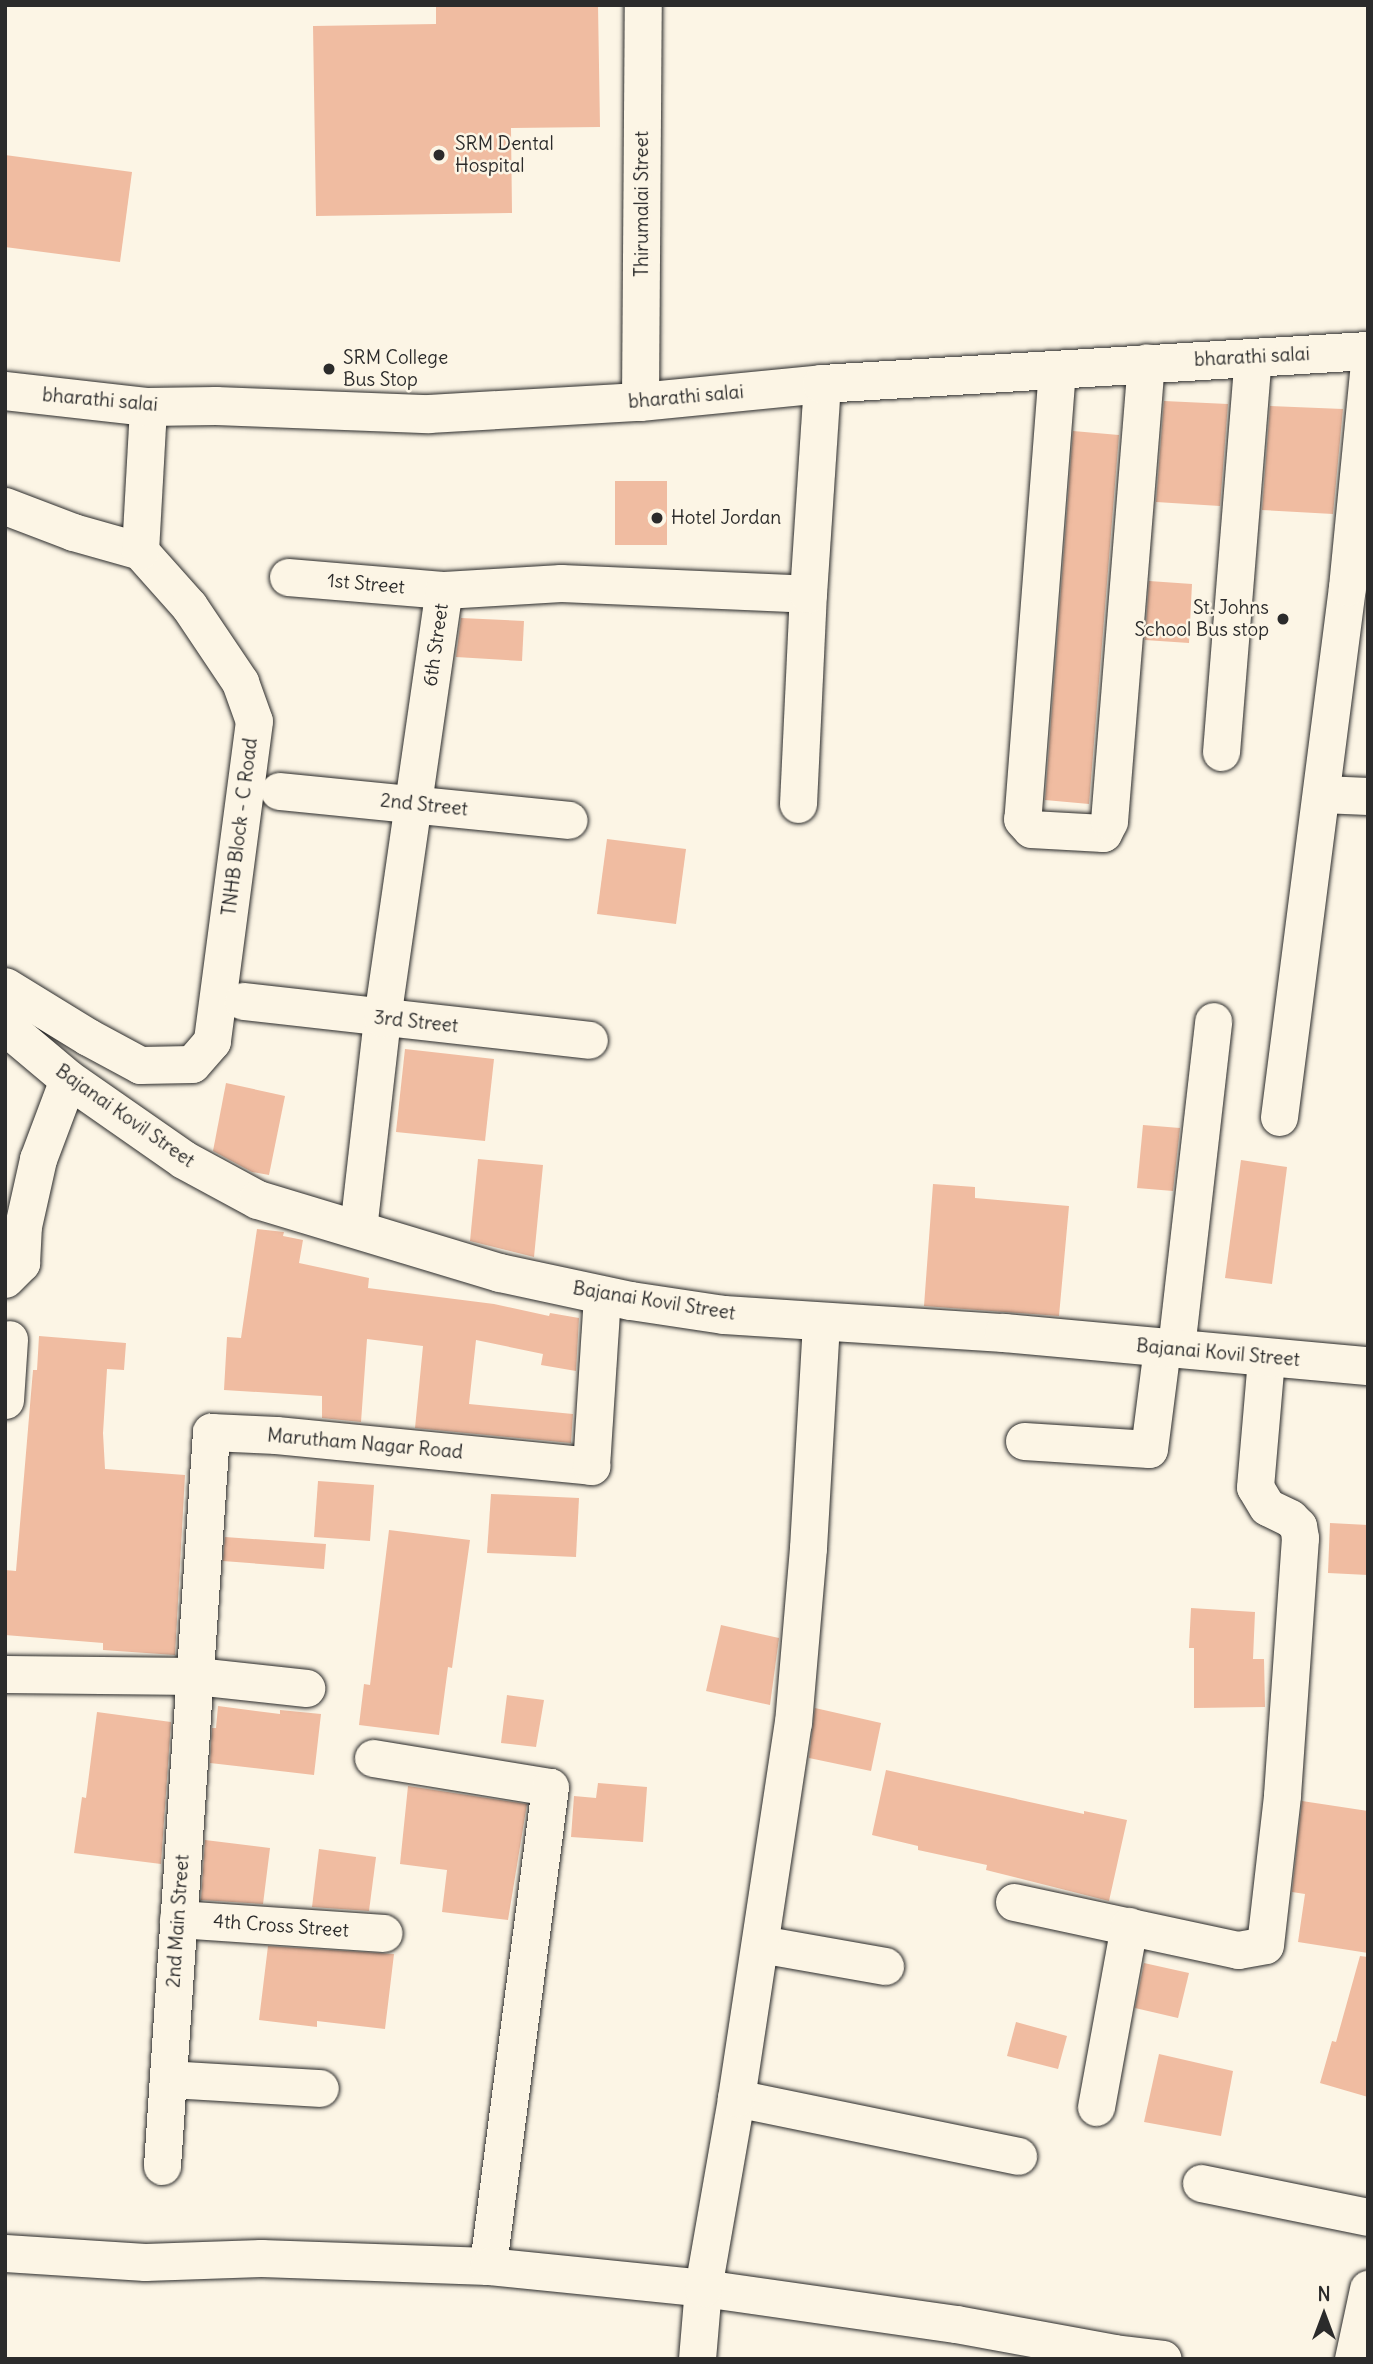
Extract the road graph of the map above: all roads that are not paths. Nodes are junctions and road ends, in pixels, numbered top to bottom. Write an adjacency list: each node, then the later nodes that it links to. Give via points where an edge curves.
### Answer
1 (643, 5): 9 (street, Thirumalai Street)
2 (1368, 351): 3 (street, bharathi salai)
3 (1253, 357): 4 (street, bharathi salai); 17 (street)
4 (1146, 362): 5 (street, bharathi salai); 5 (street, via 1109,821 1104,833 1031,829 1022,819)
5 (1056, 369): 7 (street, bharathi salai)
6 (1368, 373): 14 (street)
7 (822, 384): 9 (street, bharathi salai); 16 (street)
8 (5, 391): 10 (street, bharathi salai)
9 (640, 402): 10 (street, bharathi salai, via 429,414)
10 (148, 407): 12 (street)
11 (5, 506): 12 (street)
12 (140, 551): 24 (street, TNHB Block - C Road, via 189,606 226,660 240,682 254,721 212,1041 192,1064 141,1065)
13 (288, 577): 15 (street, 1st Street)
14 (1357, 588): 19 (street)
15 (444, 590): 16 (street, 6th Street, via 561,583); 21 (street, 6th Street)
16 (808, 594): 22 (street)
17 (1221, 752)
18 (279, 791): 21 (street, 2nd Street)
19 (1322, 794): 20 (street); 31 (street)
20 (1368, 796)
21 (413, 804): 23 (street, 2nd Street); 26 (street, 6th Street)
22 (798, 804)
23 (569, 820)
24 (5, 986)
25 (243, 1001): 26 (street, 3rd Street)
26 (382, 1018): 29 (street, 3rd Street); 32 (street, 6th Street)
27 (1213, 1021): 37 (street)
28 (5, 1026): 30 (street, Bajanai Kovil Street)
29 (589, 1040)
30 (68, 1079): 32 (street, Bajanai Kovil Street, via 184,1160 258,1200); 33 (street, via 38,1159 23,1226 21,1262)
31 (1279, 1117)
32 (358, 1229): 34 (street, Bajanai Kovil Street, via 500,1273)
33 (5, 1279)
34 (602, 1295): 35 (street, Bajanai Kovil Street, via 724,1315); 43 (street, Marutham Nagar Road, via 591,1466 211,1432)
35 (821, 1321): 37 (street, Bajanai Kovil Street); 50 (street, via 793,1723)
36 (9, 1339): 40 (street)
37 (1169, 1348): 38 (street, Bajanai Kovil Street); 41 (street, via 1149,1449)
38 (1266, 1358): 39 (street, Bajanai Kovil Street); 48 (street, via 1255,1487 1267,1507 1298,1526 1300,1538 1282,1795 1265,1945 1238,1950)
39 (1368, 1366)
40 (5, 1400)
41 (1024, 1441)
42 (5, 1674): 43 (street)
43 (196, 1676): 44 (street); 47 (street, 2nd Main Street)
44 (306, 1688)
45 (373, 1758): 61 (street, via 550,1787)
46 (1014, 1902): 48 (street)
47 (178, 1919): 49 (street, 4th Cross Street); 52 (street, 2nd Main Street)
48 (1129, 1926): 55 (street)
49 (384, 1933)
50 (760, 1944): 51 (street); 54 (street)
51 (885, 1966)
52 (168, 2079): 53 (street); 57 (street, 2nd Main Street)
53 (320, 2088)
54 (736, 2098): 56 (street); 62 (street)
55 (1096, 2107)
56 (1018, 2156)
57 (162, 2166)
58 (1200, 2183): 59 (street)
59 (1368, 2217)
60 (5, 2253): 61 (street, via 145,2262 261,2258)
61 (488, 2266): 62 (street)
62 (703, 2288): 64 (street); 65 (street)
63 (1368, 2290): 66 (street)
64 (697, 2359)
65 (1163, 2359)
66 (1353, 2359)

